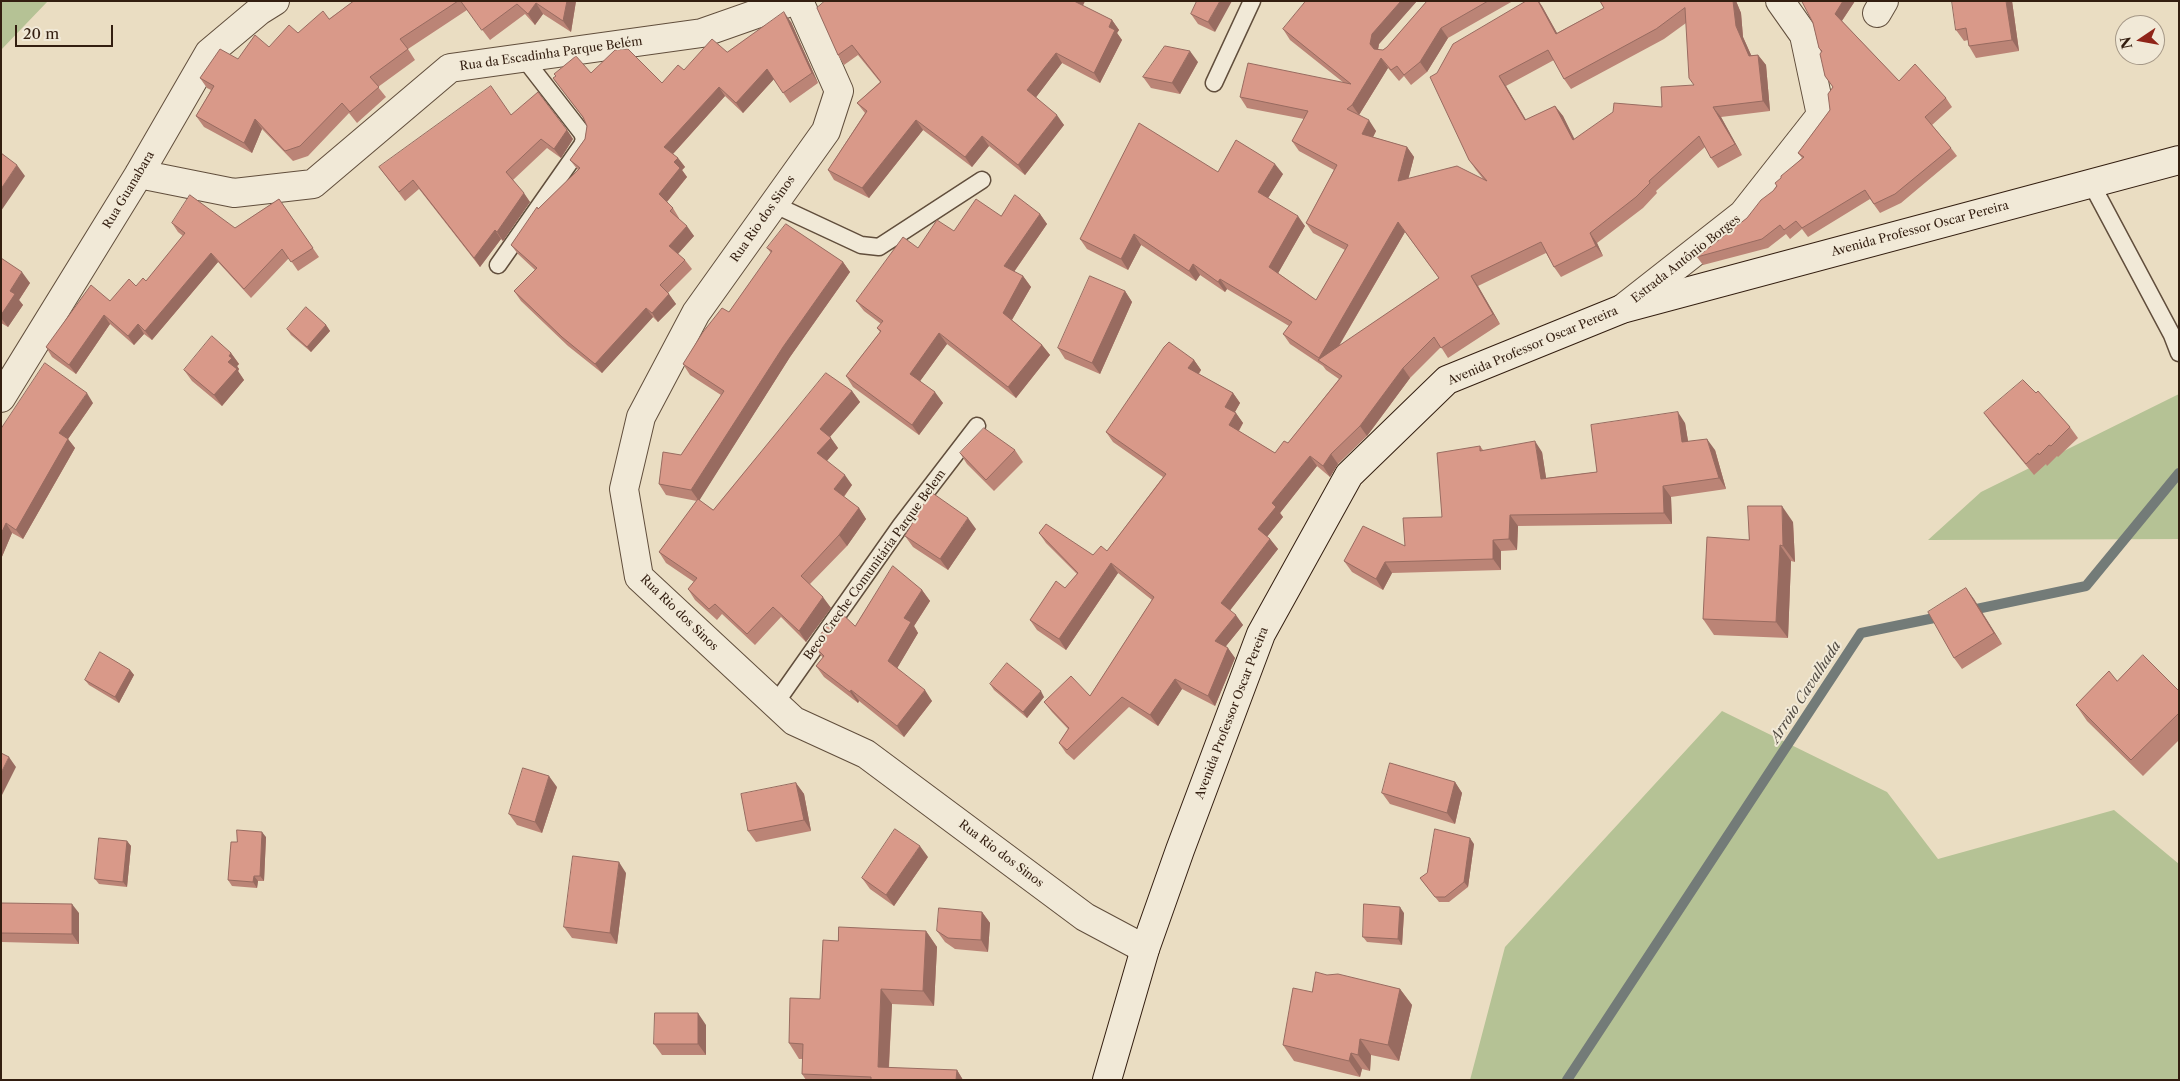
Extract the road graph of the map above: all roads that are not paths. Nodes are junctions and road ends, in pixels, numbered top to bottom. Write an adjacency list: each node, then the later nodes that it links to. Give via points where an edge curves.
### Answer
1 (275, 1): 9 (street, Rua Guanabara, via 209,53)
2 (793, 1): 6 (street, Rua da Escadinha Parque Belém, via 702,33)
3 (799, 1): 12 (street, Rua Rio dos Sinos, via 839,91 826,131)
4 (1252, 1): 7 (lane)
5 (1780, 1): 14 (street, Estrada Antônio Borges, via 1804,35 1820,115 1743,214)
6 (523, 58): 9 (street, Rua da Escadinha Parque Belém, via 450,68 314,184 234,192); 13 (lane, via 584,139)
7 (1214, 83)
8 (2179, 160): 11 (street, Avenida Professor Oscar Pereira)
9 (139, 174): 16 (street, Rua Guanabara)
10 (982, 180): 12 (lane, via 879,248 861,245)
11 (2091, 183): 14 (street, Avenida Professor Oscar Pereira); 15 (lane)
12 (773, 204): 18 (street, Rua Rio dos Sinos, via 696,313 641,417 624,489 639,577)
13 (498, 265)
14 (1622, 309): 19 (street, Avenida Professor Oscar Pereira, via 1447,380 1349,475 1261,634)
15 (2179, 353)
16 (1, 398)
17 (977, 426): 18 (lane, Beco Creche Comunitária Parque Belem)
18 (775, 704): 19 (street, Rua Rio dos Sinos, via 794,721 866,754 1085,917)
19 (1145, 949): 20 (street, Avenida Professor Oscar Pereira)
20 (1106, 1080)

